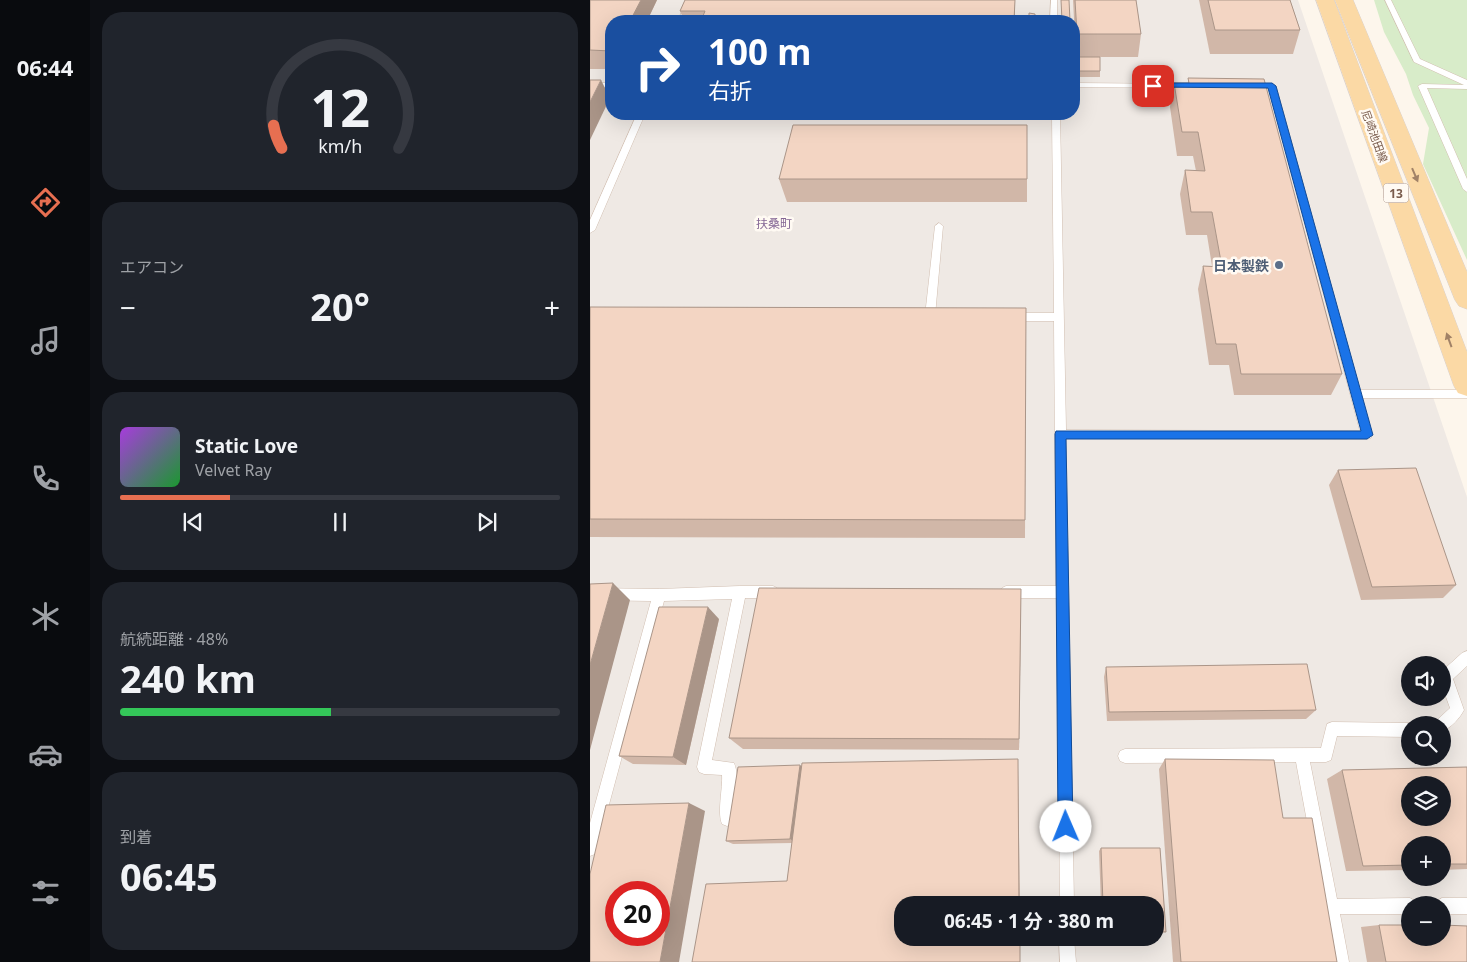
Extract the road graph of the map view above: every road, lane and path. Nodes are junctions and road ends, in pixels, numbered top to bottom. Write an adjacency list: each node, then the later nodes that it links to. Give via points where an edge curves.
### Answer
1 (690, 0): 8 (lane)
2 (1054, 0): 9 (lane)
3 (1311, 0): 18 (main road, via 1346,96)
4 (1324, 0): 18 (main road, 尼崎池田線 / 13)
5 (1344, 0): 19 (main road, 尼崎池田線 / 13)
6 (1359, 0): 19 (main road, via 1403,113)
7 (1388, 0): 13 (lane, via 1417,60)
8 (684, 15)
9 (1054, 15)
10 (590, 84): 11 (lane)
11 (605, 85)
12 (1080, 85): 14 (lane)
13 (1467, 85): 20 (lane, via 1422,86)
14 (1192, 86)
15 (1242, 86): 28 (lane, via 1272,86)
16 (638, 120): 22 (lane)
17 (1056, 120): 26 (lane)
18 (1377, 142): 27 (main road, 尼崎池田線 / 13, one-way to 18)
19 (1404, 148): 23 (main road, 尼崎池田線 / 13, one-way to 23)
20 (1467, 189)
21 (939, 226): 24 (lane)
22 (590, 230)
23 (1467, 300)
24 (930, 316)
25 (999, 317): 26 (lane)
26 (1058, 317): 30 (lane)
27 (1467, 386)
28 (1356, 394): 29 (lane); 30 (lane, via 1367,435)
29 (1467, 394)
30 (1060, 434): 34 (lane)
31 (740, 592): 32 (lane); 36 (lane); 42 (lane, via 704,767 729,768)
32 (789, 592)
33 (994, 592): 34 (lane)
34 (1062, 592): 44 (lane)
35 (590, 594): 36 (lane)
36 (659, 595): 43 (lane)
37 (1467, 657): 38 (lane, via 1446,677 1457,710)
38 (1451, 716)
39 (1401, 730): 41 (lane, via 1332,729 1326,755)
40 (1125, 756): 41 (lane)
41 (1302, 756): 48 (lane)
42 (727, 819)
43 (590, 849)
44 (1067, 896)
45 (1401, 906): 48 (lane)
46 (1451, 906): 47 (lane)
47 (1467, 906)
48 (1331, 907): 51 (lane)
49 (1067, 946): 50 (lane)
50 (1068, 962)
51 (1341, 962)

